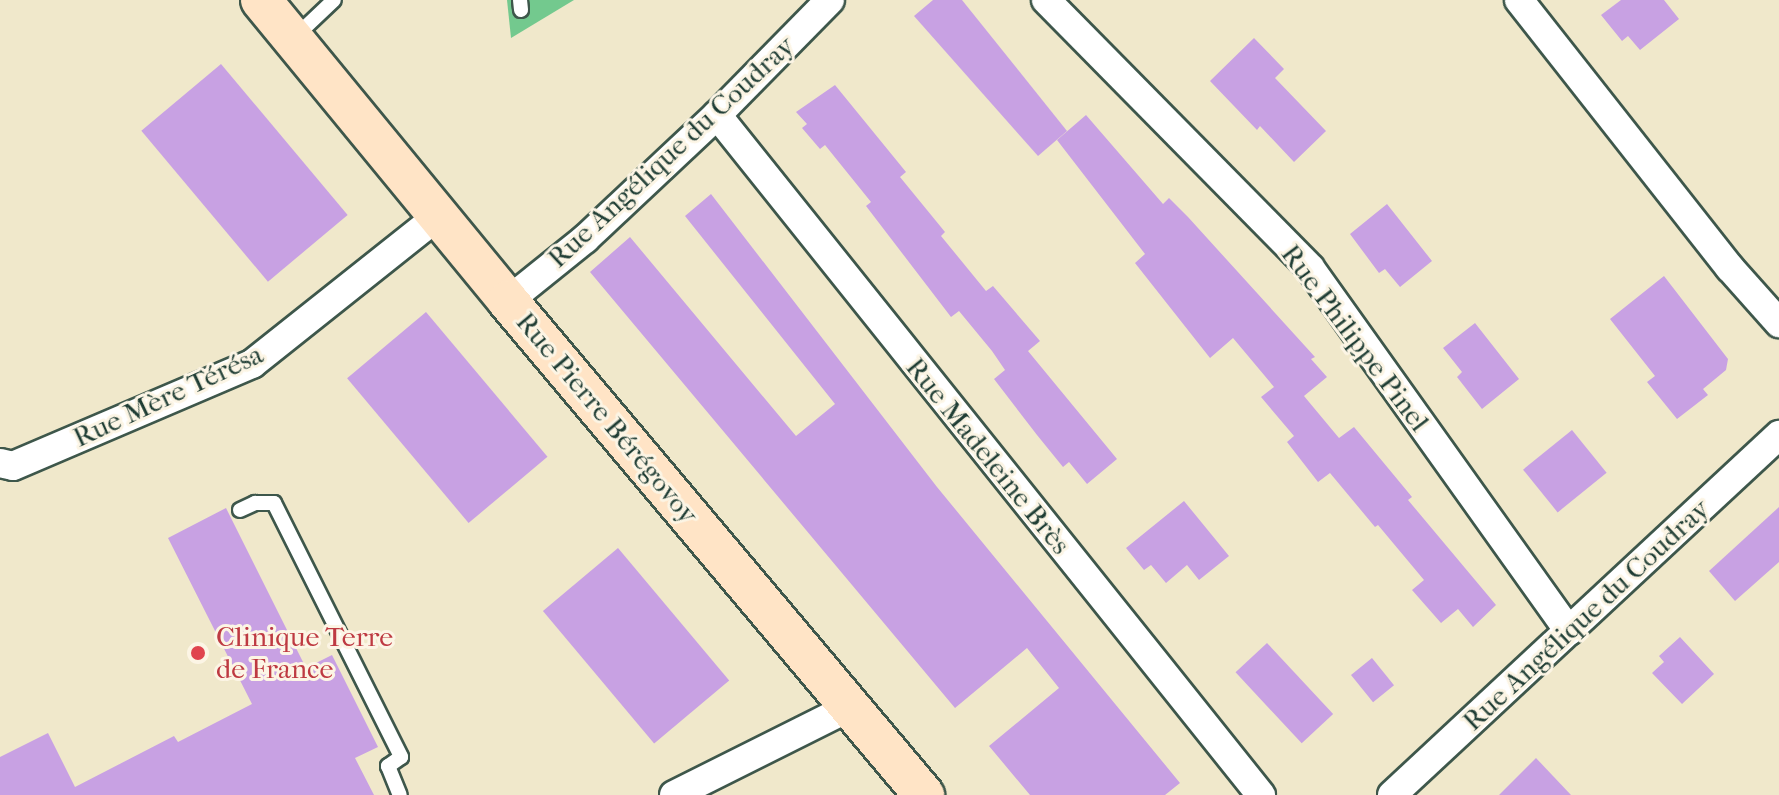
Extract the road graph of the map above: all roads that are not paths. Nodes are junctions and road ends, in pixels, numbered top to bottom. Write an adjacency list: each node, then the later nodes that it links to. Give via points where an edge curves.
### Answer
1 (261, 0): 6 (street, Rue Pierre Bérégovoy)
2 (334, 0): 6 (lane)
3 (830, 0): 7 (street, Rue Angélique du Coudray)
4 (1046, 0): 14 (street, Rue Philippe Pinel, via 1310,268)
5 (1519, 0): 10 (street)
6 (293, 39): 8 (street, Rue Pierre Bérégovoy)
7 (717, 115): 9 (street, Rue Angélique du Coudray, via 585,239); 19 (street, Rue Madeleine Brès)
8 (438, 216): 9 (street, Rue Pierre Bérégovoy); 12 (street, Rue Mère Térésa, via 252,364 13,466)
9 (508, 301): 15 (street, Rue Pierre Bérégovoy)
10 (1779, 323)
11 (1779, 435): 14 (street, Rue Angélique du Coudray)
12 (0, 463)
13 (240, 510): 16 (lane, via 274,503 401,757 388,766)
14 (1569, 631): 20 (street, Rue Angélique du Coudray)
15 (852, 706): 17 (street); 18 (street, Rue Pierre Bérégovoy)
16 (400, 795)
17 (674, 795)
18 (924, 795)
19 (1261, 795)
20 (1392, 795)

